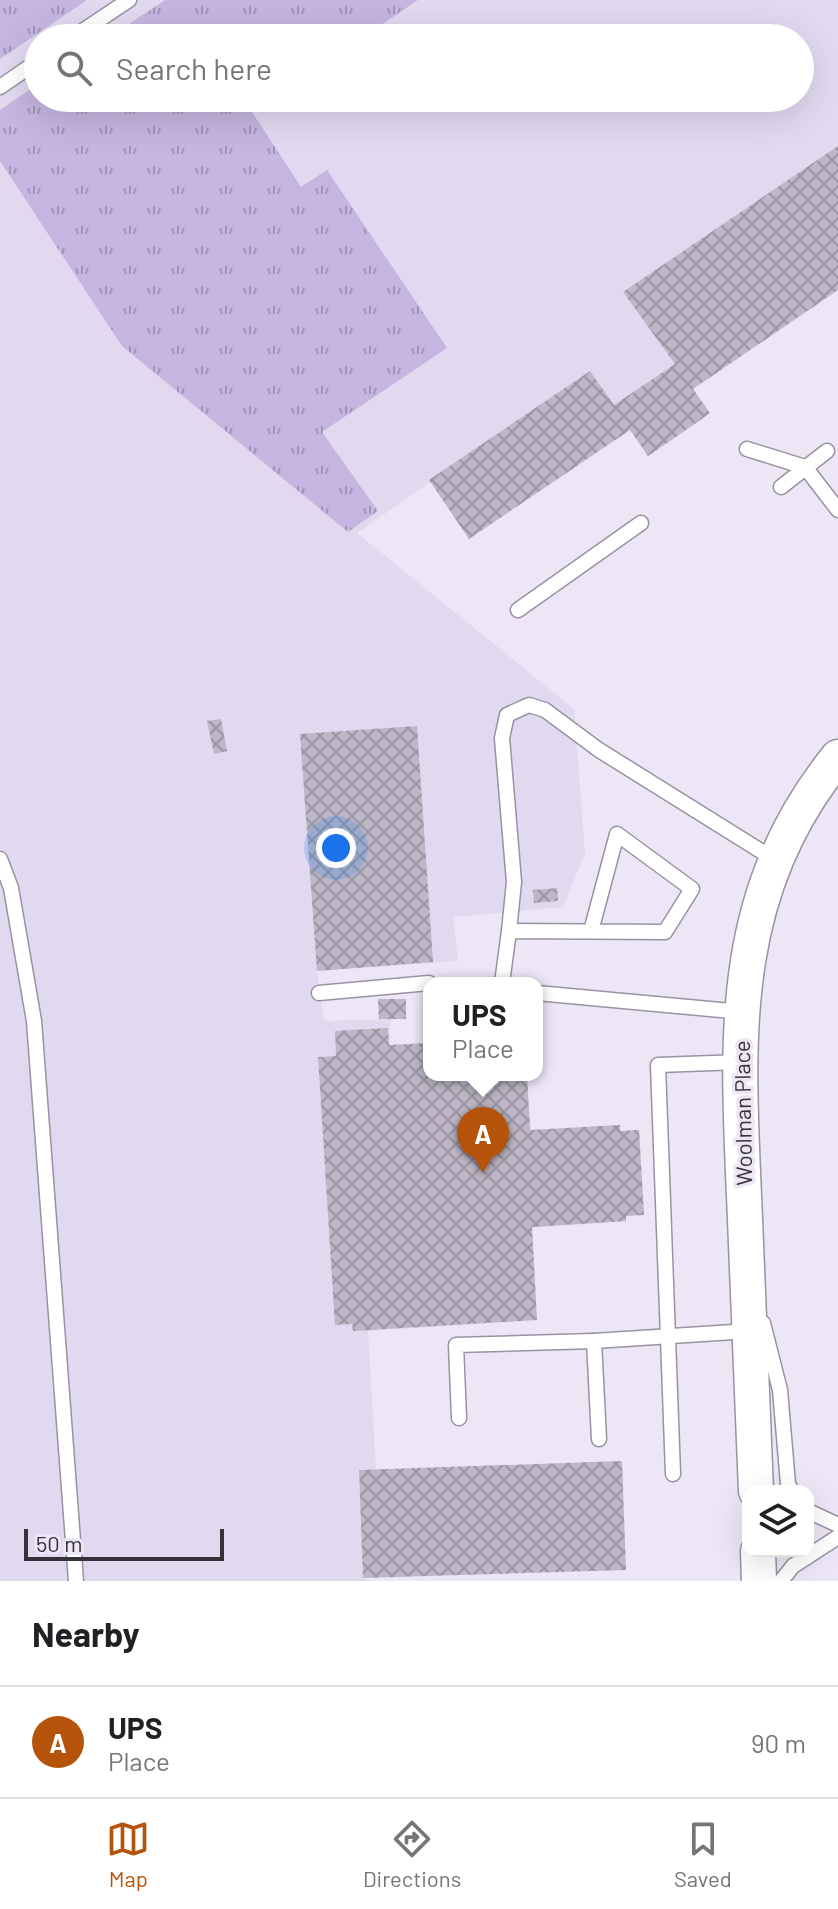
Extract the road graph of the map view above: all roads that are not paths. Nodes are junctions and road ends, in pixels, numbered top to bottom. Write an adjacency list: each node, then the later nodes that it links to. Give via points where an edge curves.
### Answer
1 (129, 0): 2 (lane)
2 (93, 24)
3 (24, 71): 4 (lane)
4 (0, 87)
5 (747, 449): 7 (lane)
6 (827, 451): 7 (lane)
7 (805, 467): 8 (lane); 9 (lane)
8 (781, 487)
9 (838, 510)
10 (641, 523): 11 (lane)
11 (518, 610)
12 (838, 757): 14 (street, Woolman Place, via 805,803)
13 (0, 859): 36 (lane, via 11,888 34,1021)
14 (777, 861): 15 (lane, via 599,750 545,710 529,705 507,715 502,738 514,882); 21 (street, Woolman Place, via 746,960)
15 (509, 931): 16 (lane); 17 (lane)
16 (591, 931): 16 (lane, via 665,932 692,889 617,834)
17 (503, 977)
18 (423, 984): 19 (lane)
19 (319, 993)
20 (543, 994): 21 (lane)
21 (742, 1012): 22 (street, Woolman Place)
22 (741, 1062): 23 (street, Woolman Place); 25 (lane, via 658,1065)
23 (747, 1259): 24 (street, Woolman Place); 31 (lane, via 780,1390)
24 (750, 1331): 25 (lane); 30 (street, Woolman Place)
25 (666, 1337): 26 (lane); 29 (lane)
26 (594, 1341): 27 (lane, via 456,1345); 28 (lane)
27 (459, 1418)
28 (599, 1439)
29 (673, 1474)
30 (756, 1485)
31 (789, 1485)
32 (814, 1514): 33 (lane)
33 (838, 1525)
34 (838, 1537): 38 (lane, via 793,1566)
35 (758, 1557): 37 (street)
36 (76, 1581)
37 (759, 1581)
38 (781, 1581)

